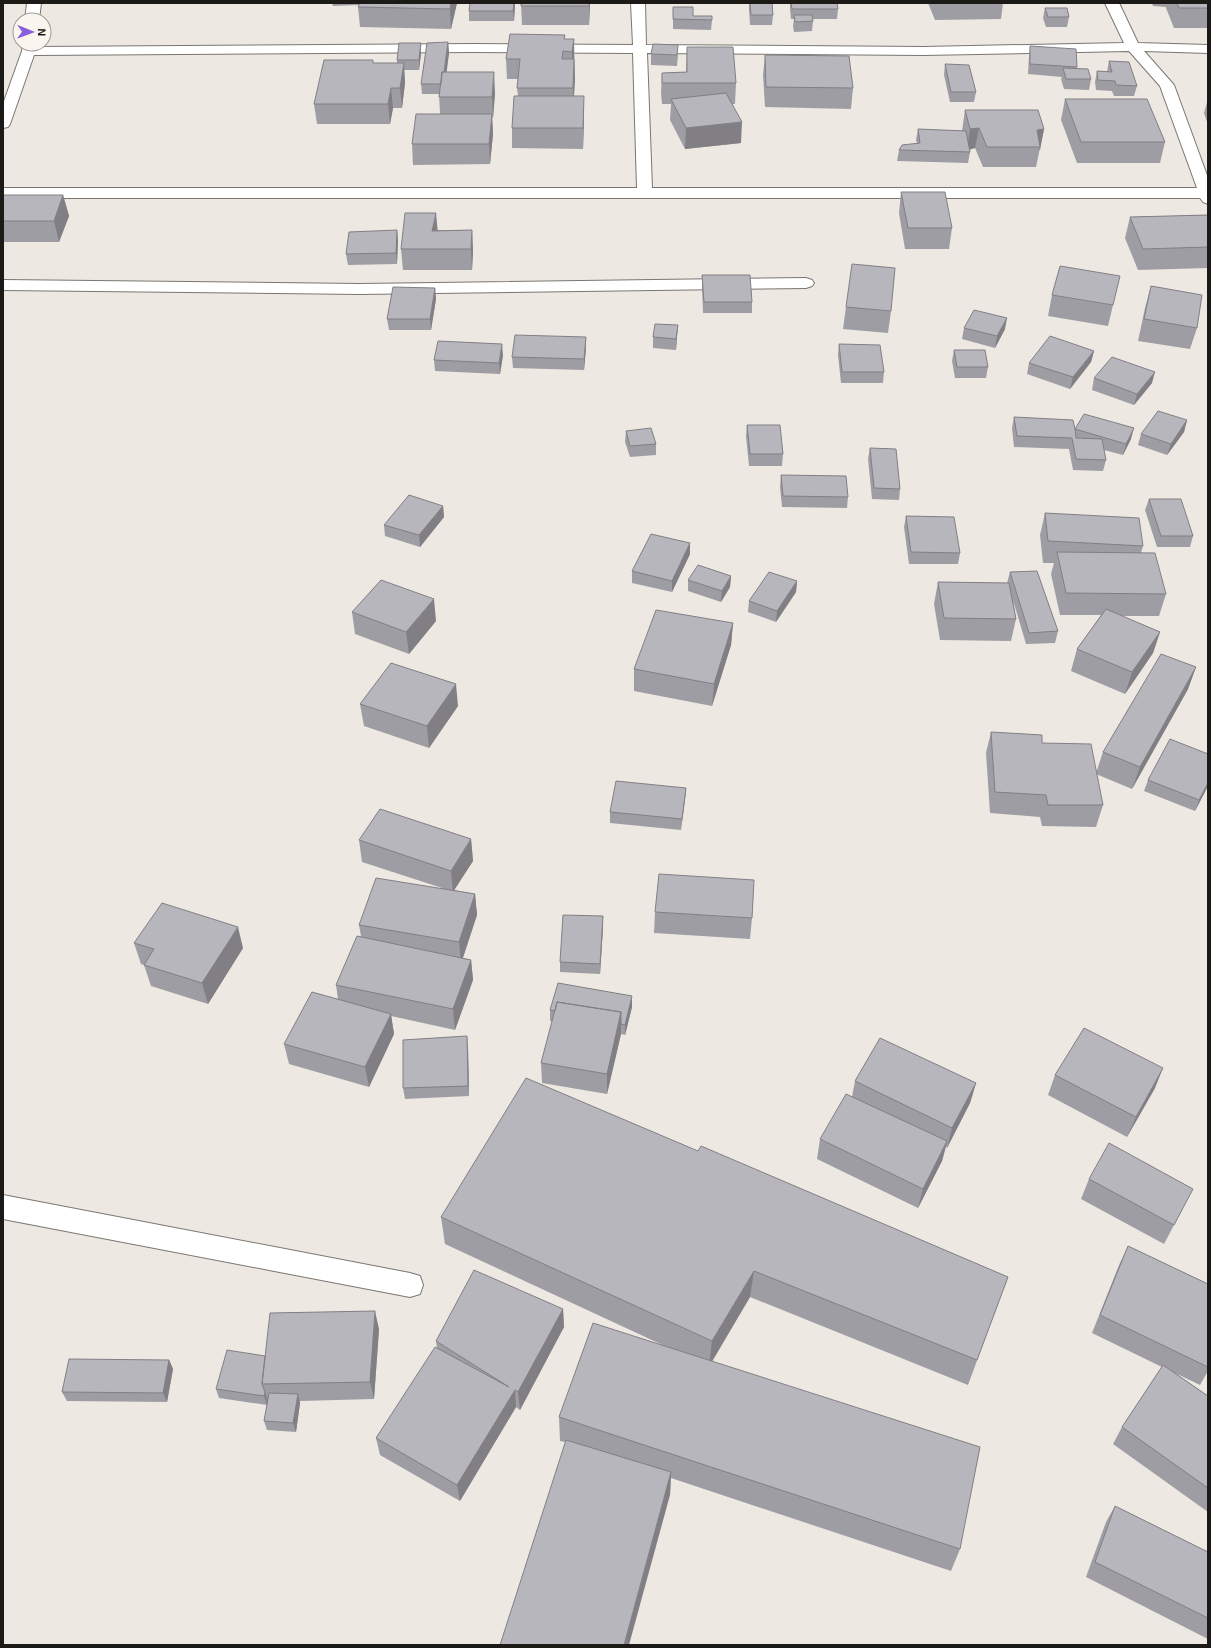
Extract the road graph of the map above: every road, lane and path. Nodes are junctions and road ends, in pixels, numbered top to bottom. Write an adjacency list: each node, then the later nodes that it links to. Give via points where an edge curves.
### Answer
1 (638, 3): 6 (street)
2 (1112, 3): 4 (street)
3 (52, 47): 6 (street)
4 (1133, 47): 5 (street); 6 (street, via 923,52); 11 (street, via 1167,85)
5 (1208, 49)
6 (641, 50): 9 (street)
7 (27, 52): 8 (street)
8 (3, 124)
9 (645, 192): 10 (street); 11 (street)
10 (3, 193)
11 (1207, 196)
12 (806, 283): 13 (street, via 360,289)
13 (3, 285)
14 (3, 1207): 15 (street)
15 (410, 1284)

